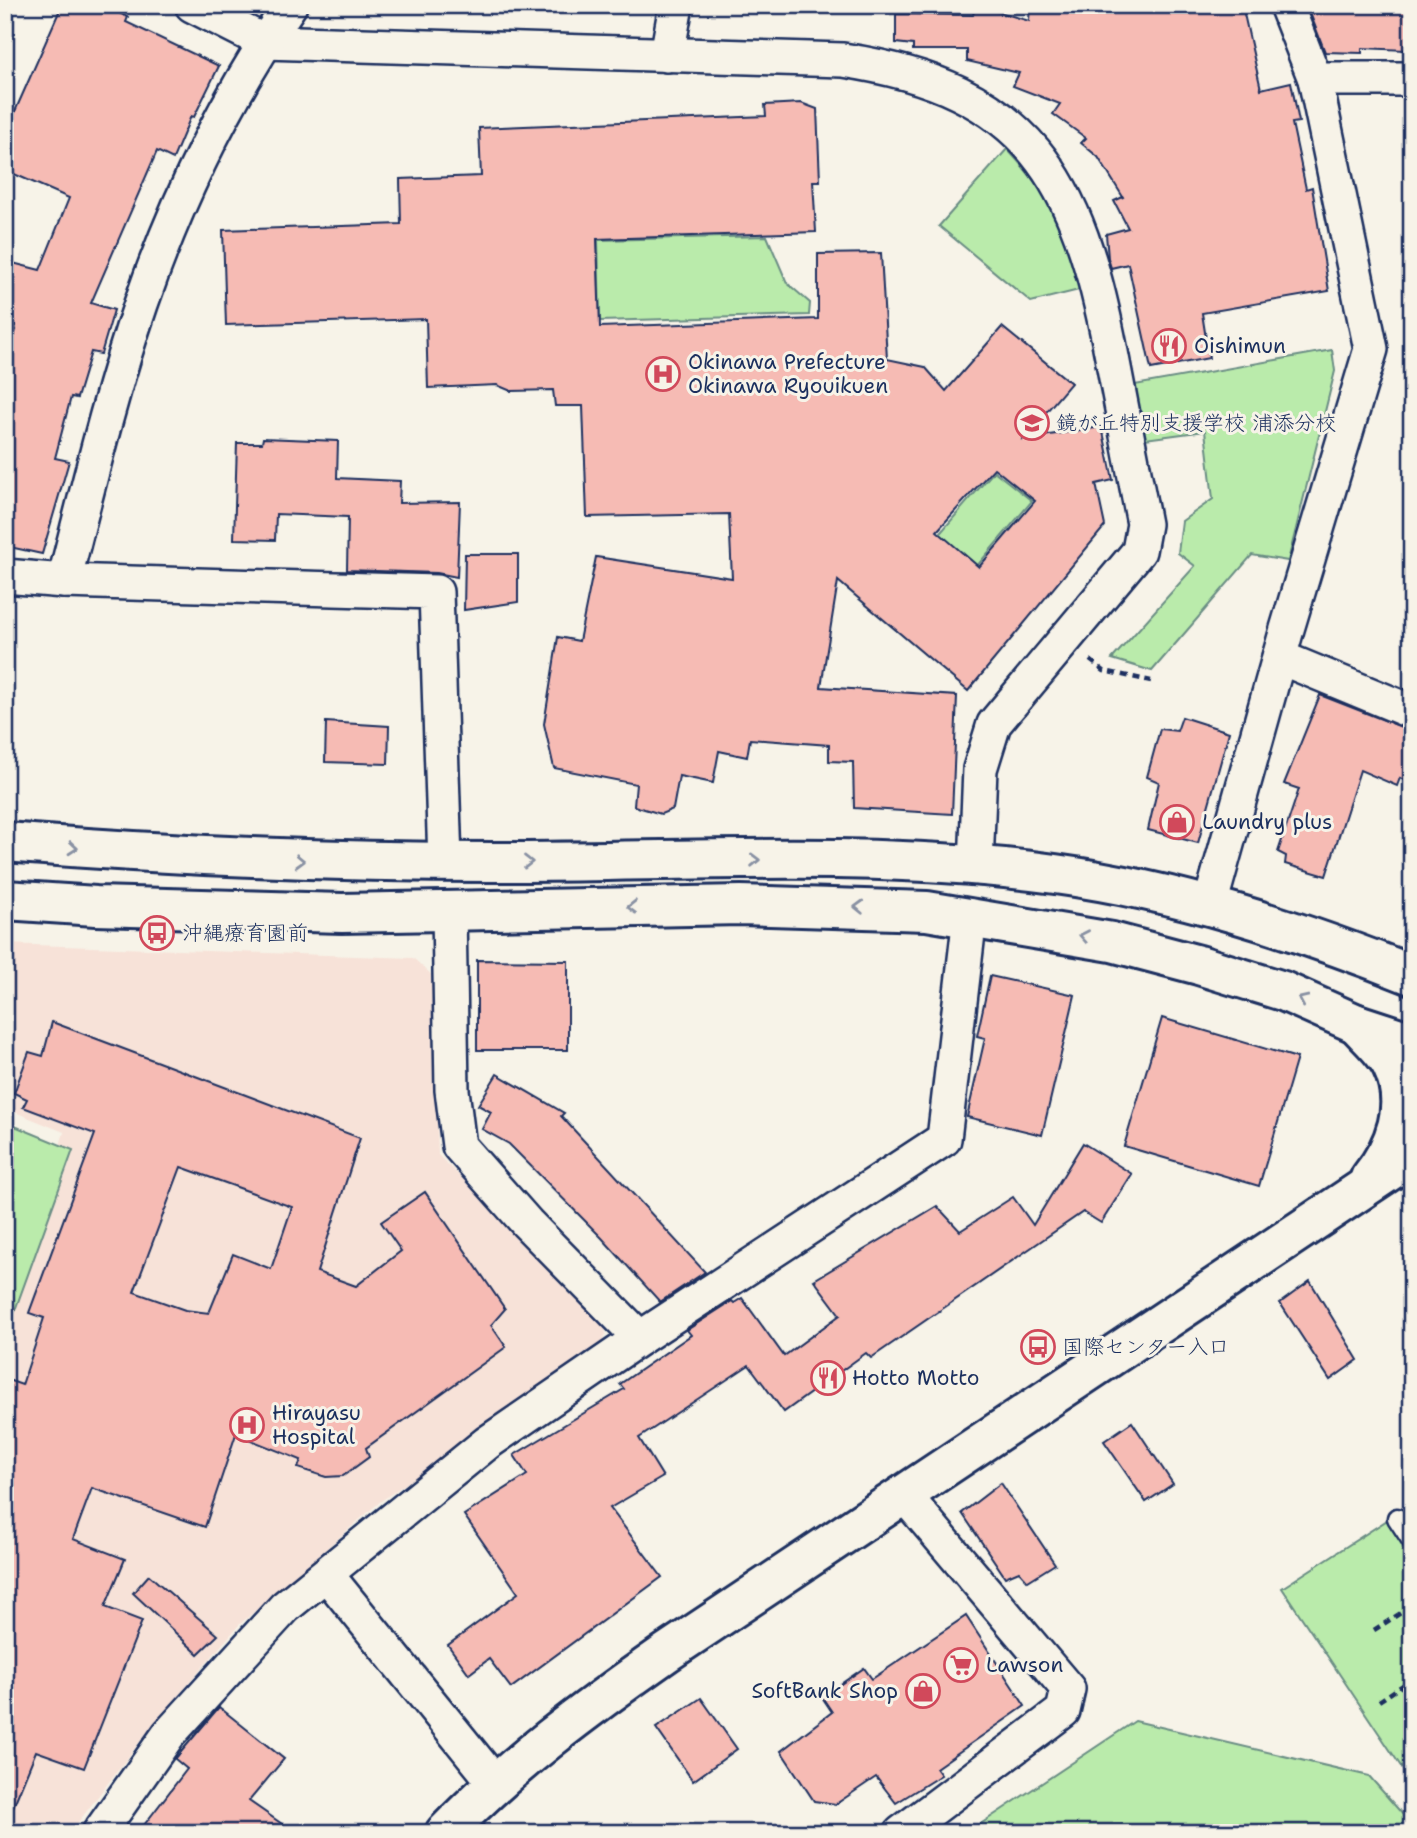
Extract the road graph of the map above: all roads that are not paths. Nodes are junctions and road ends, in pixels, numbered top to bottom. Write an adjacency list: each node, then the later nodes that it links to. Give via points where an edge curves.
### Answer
1 (192, 5): 5 (street)
2 (290, 5): 5 (street)
3 (676, 5): 6 (street)
4 (1286, 5): 7 (street)
5 (265, 42): 6 (street); 10 (street, via 189,186 141,304)
6 (667, 55): 15 (street, via 843,61 932,79 970,97 1042,158 1082,232 1097,278 1144,524 1139,551 994,724 980,769)
7 (1315, 79): 8 (street); 11 (street, via 1371,349)
8 (1412, 79)
9 (5, 576): 10 (street)
10 (64, 581): 14 (street, via 436,593)
11 (1279, 657): 12 (street); 17 (street)
12 (1412, 712)
13 (5, 842): 14 (street, one-way to 14, via 222,858)
14 (445, 862): 15 (street, one-way to 15, via 821,859)
15 (976, 865): 17 (street, via 1104,882)
16 (5, 900): 18 (street, via 301,912)
17 (1210, 905): 20 (street)
18 (449, 911): 19 (street, one-way to 18, via 780,905); 25 (street, via 452,1090 459,1146)
19 (970, 916): 21 (street, one-way to 19, via 1283,991 1199,965 1112,942); 25 (street, via 944,1139)
20 (1412, 975)
21 (1357, 1024): 22 (street); 24 (street, via 1392,1065 1400,1094 1393,1140)
22 (1412, 1042)
23 (1412, 1156): 24 (street)
24 (1365, 1186): 26 (street)
25 (639, 1339): 29 (street, via 487,1443)
26 (905, 1496): 30 (street, via 656,1660); 33 (street, via 1068,1689 1063,1711)
27 (1397, 1518): 28 (lane)
28 (1412, 1541)
29 (327, 1575): 30 (street); 31 (street, via 285,1607 169,1734)
30 (496, 1784): 32 (street)
31 (99, 1833)
32 (445, 1833)
33 (901, 1833)

